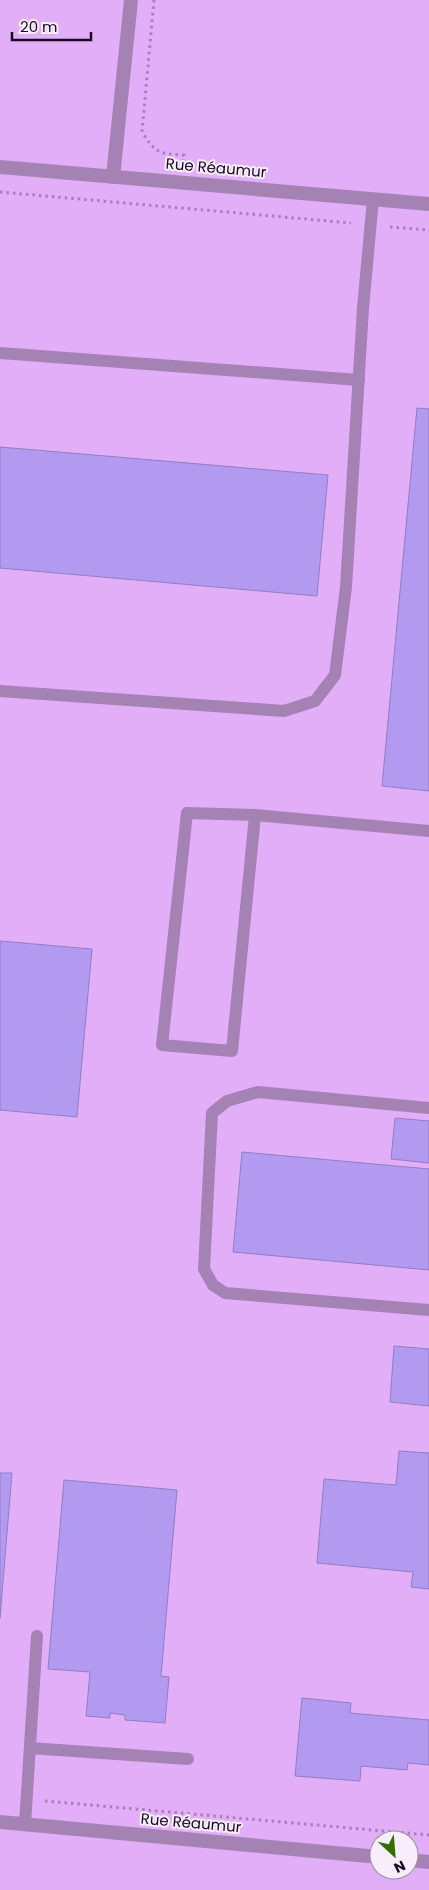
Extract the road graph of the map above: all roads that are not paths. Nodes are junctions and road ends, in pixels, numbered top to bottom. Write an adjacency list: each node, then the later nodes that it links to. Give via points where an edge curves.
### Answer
1 (131, 0): 3 (street)
2 (0, 167): 3 (street, Rue Réaumur)
3 (114, 177): 4 (street, Rue Réaumur)
4 (373, 198): 5 (street, Rue Réaumur); 7 (lane)
5 (429, 204)
6 (0, 353): 7 (lane)
7 (359, 380): 8 (lane, via 346,587 335,675 315,701 284,712)
8 (0, 691)
9 (256, 815): 9 (lane, via 232,1051 162,1045 187,813); 10 (lane)
10 (429, 831)
11 (429, 1108): 12 (lane, via 258,1092 227,1101 212,1113 204,1269 213,1285 225,1293)
12 (429, 1310)
13 (37, 1636): 14 (lane)
14 (30, 1748): 15 (lane); 17 (lane)
15 (188, 1759)
16 (0, 1822): 17 (street, Rue Réaumur)
17 (26, 1824): 18 (street, Rue Réaumur)
18 (369, 1856)

